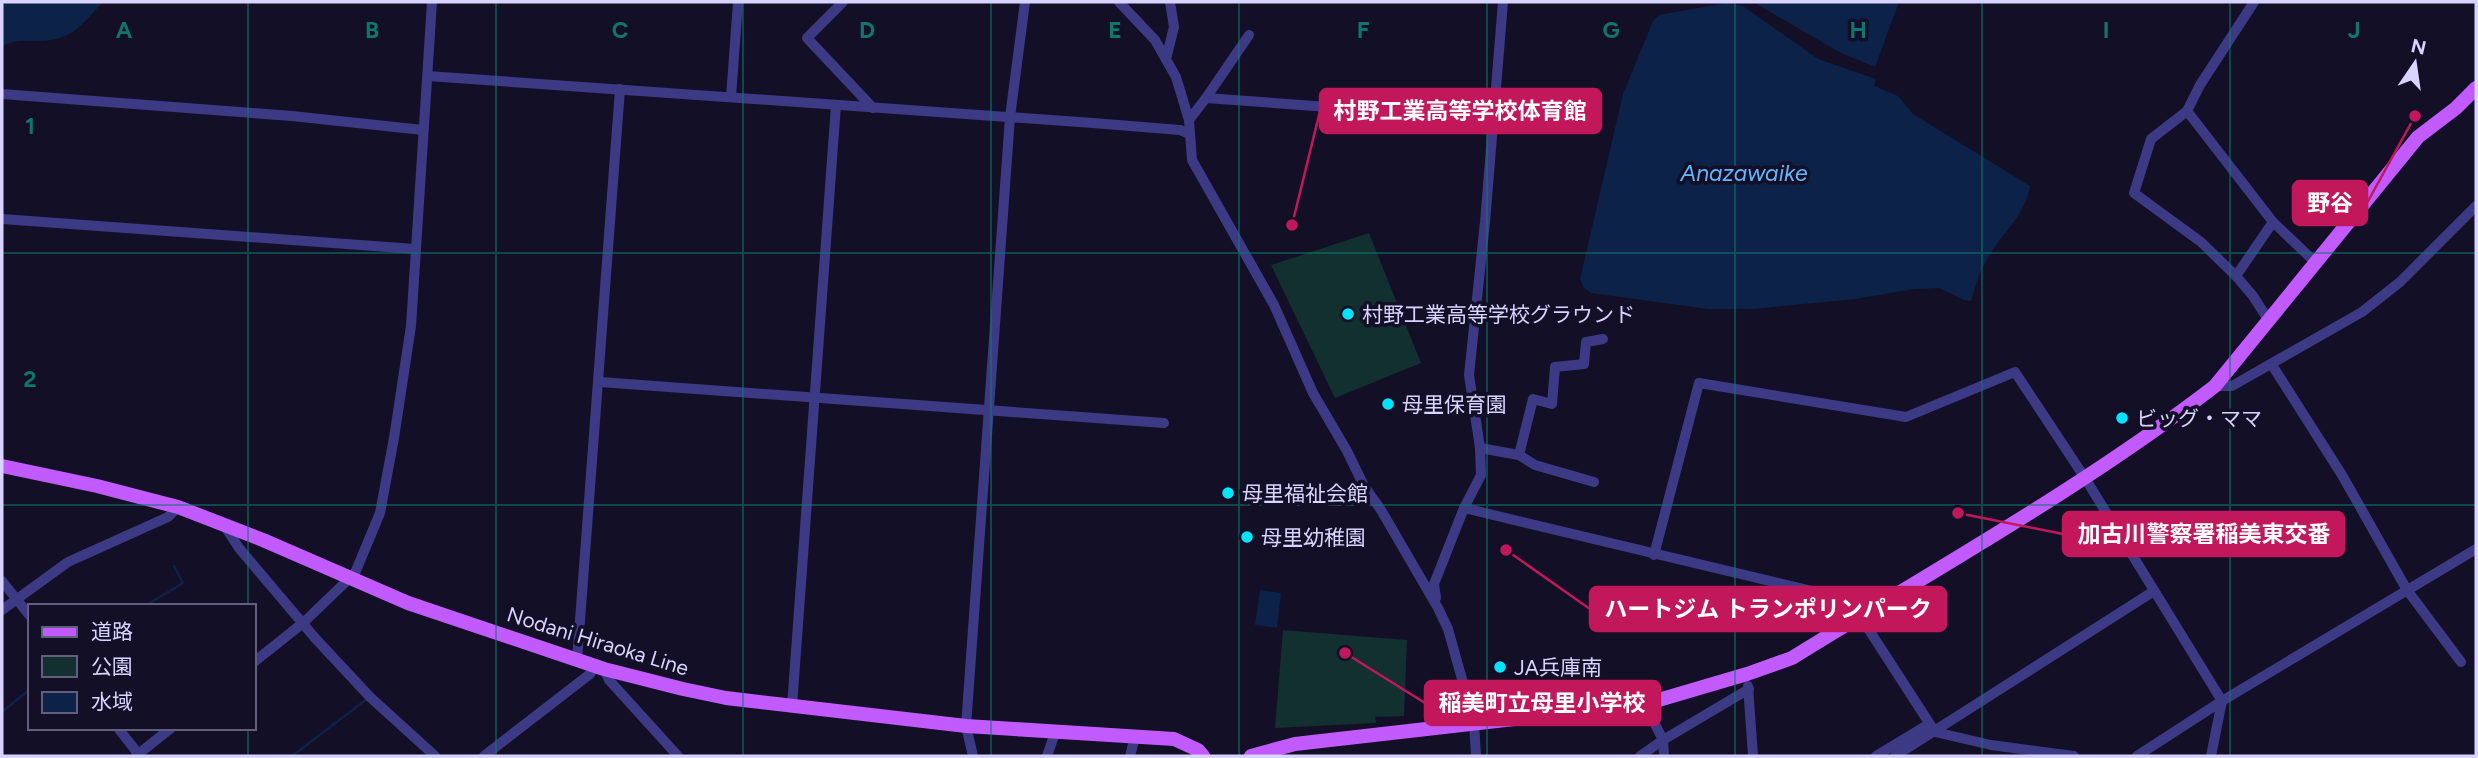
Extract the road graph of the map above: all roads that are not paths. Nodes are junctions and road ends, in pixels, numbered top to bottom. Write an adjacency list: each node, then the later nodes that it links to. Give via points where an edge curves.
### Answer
1 (432, 2): 11 (street)
2 (738, 2): 15 (street)
3 (843, 2): 18 (street, via 807,38)
4 (1025, 2): 20 (street)
5 (1119, 2): 10 (street, via 1155,40)
6 (1170, 2): 10 (street, via 1174,27)
7 (1503, 2): 21 (street)
8 (2254, 2): 19 (street)
9 (1250, 35): 16 (street)
10 (1166, 59): 22 (street)
11 (428, 76): 13 (street); 23 (street)
12 (2476, 88): 29 (main road, via 2418,137)
13 (620, 89): 15 (street); 34 (street)
14 (2, 94): 23 (street)
15 (732, 97): 17 (street)
16 (1206, 98): 21 (street); 22 (street)
17 (836, 105): 18 (street); 36 (street)
18 (873, 108): 20 (street)
19 (2187, 111): 27 (street); 30 (street, via 2151,139 2134,192 2202,243)
20 (1010, 117): 24 (street); 37 (street)
21 (1492, 119): 39 (street, via 1469,375)
22 (1189, 120): 24 (street)
23 (423, 130): 28 (street)
24 (1190, 134): 55 (street, via 1192,160 1260,279 1313,393)
25 (2476, 206): 33 (street, via 2400,282)
26 (2, 219): 28 (street)
27 (2273, 222): 29 (street); 30 (street)
28 (415, 249): 49 (street, via 410,329 380,513)
29 (2317, 264): 31 (main road)
30 (2236, 276): 31 (street)
31 (2269, 321): 35 (main road)
32 (1603, 339): 40 (street, via 1586,342 1584,365 1555,367 1552,404 1533,399)
33 (2272, 365): 35 (street, via 2232,386); 51 (street)
34 (600, 382): 36 (street); 61 (street)
35 (2215, 386): 42 (main road)
36 (814, 398): 37 (street); 67 (street)
37 (989, 410): 38 (street); 69 (street)
38 (1164, 423)
39 (1480, 448): 40 (street); 45 (street, via 1481,475)
40 (1519, 455): 43 (street, via 1535,465)
41 (2, 466): 44 (main road, Nodani Hiraoka Line)
42 (2085, 478): 48 (street, via 2015,372 1906,417 1699,383); 52 (street); 54 (main road)
43 (1594, 482)
44 (178, 507): 46 (main road, Nodani Hiraoka Line); 53 (street, via 168,517 68,562)
45 (1464, 508): 48 (street); 55 (street, via 1434,584)
46 (224, 525): 49 (main road, Nodani Hiraoka Line); 59 (street)
47 (2476, 549): 51 (street)
48 (1654, 555): 54 (street)
49 (350, 579): 59 (street); 61 (main road, Nodani Hiraoka Line)
50 (2, 581): 53 (street)
51 (2407, 590): 62 (street); 65 (street)
52 (2154, 591): 65 (street); 70 (street)
53 (17, 599): 56 (street); 57 (street)
54 (1875, 606): 58 (main road)
55 (1438, 608): 68 (street)
56 (2, 610)
57 (28, 613)
58 (1860, 616): 64 (main road); 70 (street)
59 (303, 623): 60 (street); 77 (street, via 370,697)
60 (256, 660)
61 (578, 660): 63 (main road, Nodani Hiraoka Line)
62 (2461, 662)
63 (600, 667): 67 (main road, Nodani Hiraoka Line, via 683,690); 78 (street); 79 (street)
64 (1748, 682): 66 (main road); 75 (street); 88 (street)
65 (2222, 701): 92 (street); 93 (street)
66 (1645, 704): 68 (main road); 75 (street)
67 (792, 706): 69 (main road, Nodani Hiraoka Line)
68 (1474, 722): 84 (main road, via 1295,744); 85 (street)
69 (966, 726): 73 (main road, Nodani Hiraoka Line); 80 (street)
70 (1932, 728): 89 (street); 90 (street); 91 (street, via 1991,745)
71 (119, 730): 76 (street)
72 (169, 730): 76 (street)
73 (1055, 733): 74 (main road, Nodani Hiraoka Line); 81 (street)
74 (1135, 737): 82 (street); 83 (main road, Nodani Hiraoka Line, via 1174,739)
75 (1662, 740): 86 (street); 87 (street)
76 (138, 756)
77 (435, 756)
78 (484, 756)
79 (678, 756)
80 (973, 756)
81 (1047, 756)
82 (1130, 756)
83 (1203, 756)
84 (1251, 756)
85 (1476, 756)
86 (1640, 756)
87 (1664, 756)
88 (1753, 756)
89 (1876, 756)
90 (1895, 756)
91 (2074, 756)
92 (2137, 756)
93 (2211, 756)

